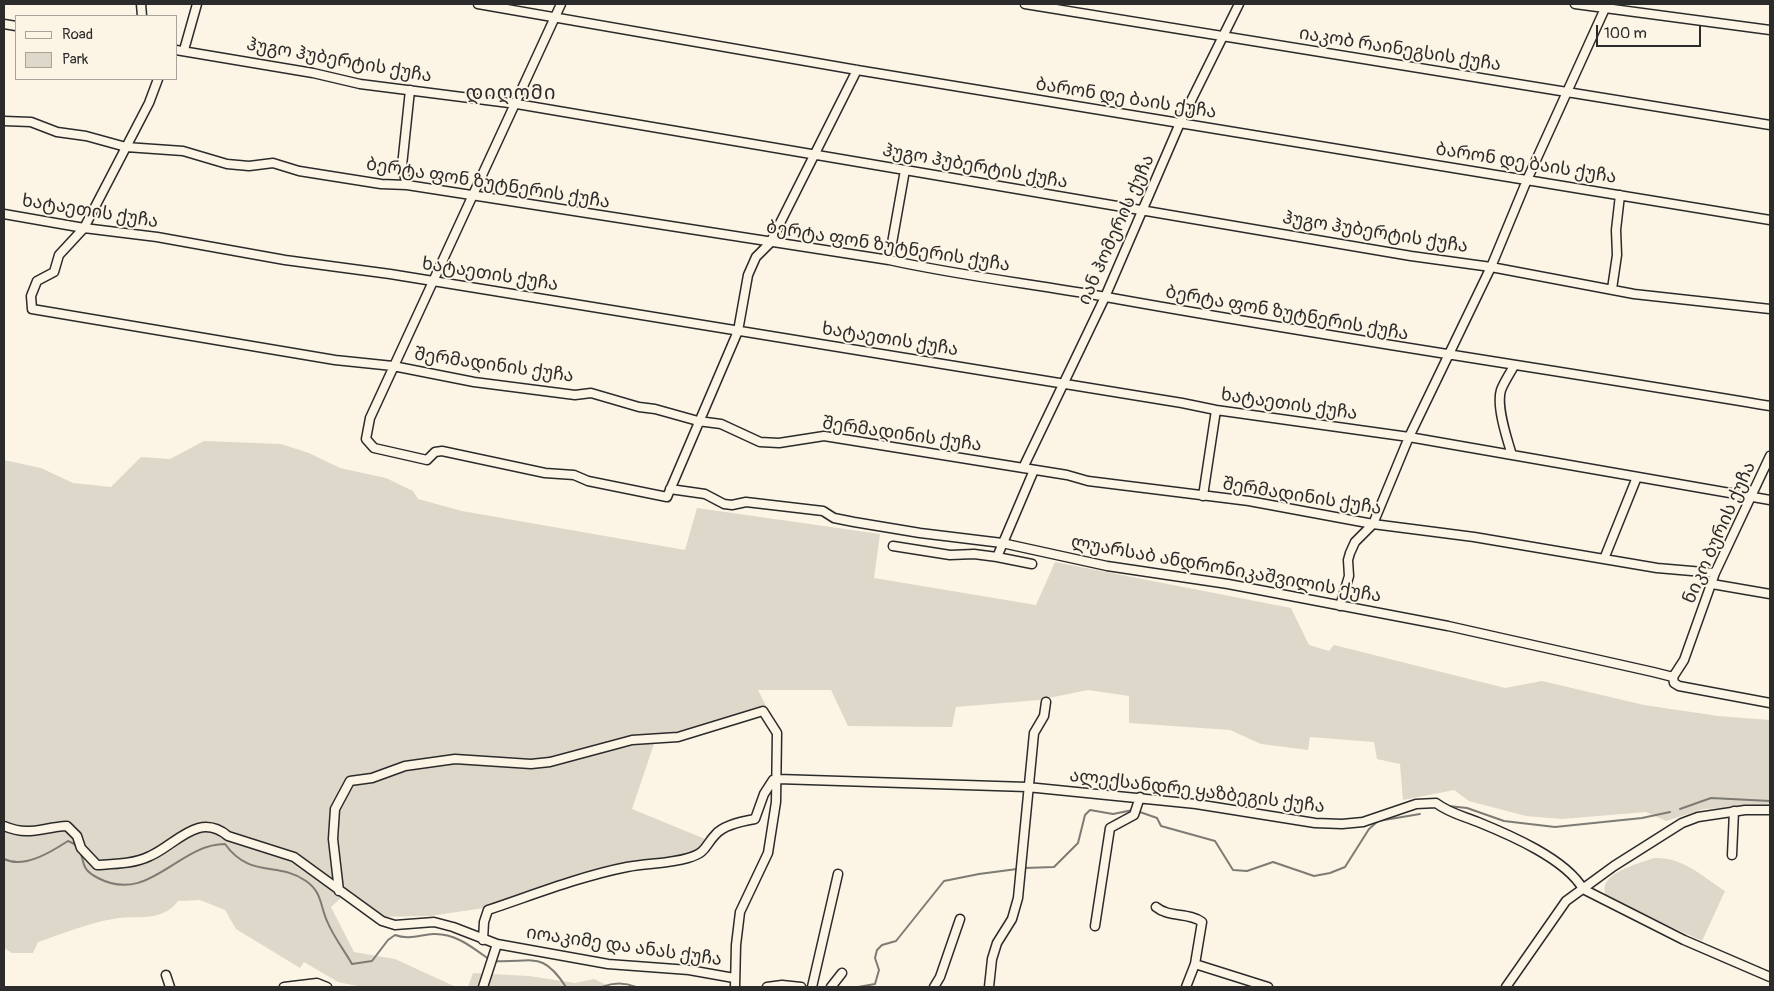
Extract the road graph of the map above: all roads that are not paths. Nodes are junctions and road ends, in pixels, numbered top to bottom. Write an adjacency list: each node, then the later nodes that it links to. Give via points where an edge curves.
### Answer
1 (196, 4): 11 (street)
2 (478, 4): 8 (street, ბარონ დე ბაის ქუჩა)
3 (561, 4): 8 (street)
4 (1025, 4): 10 (street, იაკობ რაინეგსის ქუჩა)
5 (1239, 4): 10 (street, იან ჰომერის ქუჩა)
6 (1575, 4): 7 (street)
7 (1606, 6): 9 (street); 15 (street)
8 (555, 17): 12 (street, ბარონ დე ბაის ქუჩა); 16 (street)
9 (1770, 30)
10 (1224, 36): 15 (street, იაკობ რაინეგსის ქუჩა); 18 (street, იან ჰომერის ქუჩა)
11 (180, 50): 14 (street, ჰუგო ჰუბერტის ქუჩა, via 360,84)
12 (857, 70): 18 (street, ბარონ დე ბაის ქუჩა); 21 (street)
13 (158, 80): 20 (street)
14 (410, 90): 16 (street, ჰუგო ჰუბერტის ქუჩა); 24 (street, via 402,166)
15 (1569, 91): 19 (street, იაკობ რაინეგსის ქუჩა); 23 (street)
16 (517, 104): 21 (street, ჰუგო ჰუბერტის ქუჩა); 26 (street)
17 (4, 121): 20 (street, ბერტა ფონ ზუტნერის ქუჩა, via 31,122 57,132)
18 (1180, 123): 23 (street, ბარონ დე ბაის ქუჩა); 27 (street, იან ჰომერის ქუჩა)
19 (1770, 126)
20 (126, 147): 24 (street, ბერტა ფონ ზუტნერის ქუჩა, via 183,151 227,164 273,163 299,171 381,184); 30 (street)
21 (816, 156): 22 (street, ჰუგო ჰუბერტის ქუჩა); 31 (street)
22 (904, 170): 27 (street, ჰუგო ჰუბერტის ქუჩა); 32 (street)
23 (1527, 180): 25 (street, ბარონ დე ბაის ქუჩა); 33 (street)
24 (407, 184): 26 (street, ბერტა ფონ ზუტნერის ქუჩა)
25 (1620, 195): 29 (street, ბარონ დე ბაის ქუჩა); 35 (street)
26 (473, 196): 31 (street, ბერტა ფონ ზუტნერის ქუჩა); 34 (street)
27 (1143, 210): 33 (street, ჰუგო ჰუბერტის ქუჩა); 36 (street, იან ჰომერის ქუჩა)
28 (4, 214): 30 (street, ხატაეთის ქუჩა)
29 (1770, 220)
30 (84, 228): 34 (street, ხატაეთის ქუჩა); 40 (street, შერმადინის ქუჩა, via 59,255 54,272 37,281 30,296 32,309)
31 (770, 243): 32 (street, ბერტა ფონ ზუტნერის ქუჩა); 38 (street, via 756,256 748,275)
32 (889, 260): 36 (street, ბერტა ფონ ზუტნერის ქუჩა, via 943,272)
33 (1491, 267): 35 (street, ჰუგო ჰუბერტის ქუჩა); 39 (street)
34 (432, 281): 38 (street, ხატაეთის ქუჩა); 40 (street)
35 (1612, 289): 37 (street, ჰუგო ჰუბერტის ქუჩა)
36 (1105, 297): 39 (street, ბერტა ფონ ზუტნერის ქუჩა); 42 (street, იან ჰომერის ქუჩა)
37 (1770, 310)
38 (738, 331): 42 (street, ხატაეთის ქუჩა); 45 (street)
39 (1450, 356): 41 (street, ბერტა ფონ ზუტნერის ქუჩა); 46 (street)
40 (393, 366): 45 (street, შერმადინის ქუჩა, via 474,382 575,395 591,393); 52 (street, via 370,418 366,439 374,448 427,460 435,452 442,451 545,473 574,474 588,481 667,497)
41 (1514, 366): 43 (street, ბერტა ფონ ზუტნერის ქუჩა); 47 (street, via 1501,390 1500,400 1505,436)
42 (1064, 384): 44 (street, ხატაეთის ქუჩა); 49 (street, იან ჰომერის ქუჩა)
43 (1770, 406)
44 (1216, 410): 46 (street, ხატაეთის ქუჩა); 53 (street)
45 (698, 421): 49 (street, შერმადინის ქუჩა, via 734,428 760,442 779,444 824,436); 52 (street)
46 (1409, 437): 47 (street, ხატაეთის ქუჩა); 56 (street)
47 (1512, 455): 51 (street, ხატაეთის ქუჩა)
48 (1770, 456): 54 (street, ნიკო ბურის ქუჩა)
49 (1022, 468): 50 (street, შერმადინის ქუჩა)
50 (1034, 470): 53 (street, შერმადინის ქუჩა, via 1088,481); 57 (street)
51 (1637, 477): 54 (street, ხატაეთის ქუჩა); 60 (street)
52 (670, 489): 57 (street, ლუარსაბ ანდრონიკაშვილის ქუჩა, via 705,494 724,504 746,502 791,506 823,511 834,518)
53 (1203, 496): 56 (street, შერმადინის ქუჩა)
54 (1752, 497): 55 (street, ხატაეთის ქუჩა); 62 (street, ნიკო ბურის ქუჩა)
55 (1770, 500)
56 (1373, 524): 60 (street, შერმადინის ქუჩა); 65 (street, via 1350,553 1349,576)
57 (1002, 543): 59 (street); 65 (street, ლუარსაბ ანდრონიკაშვილის ქუჩა, via 1106,566 1228,584)
58 (894, 546): 59 (street, via 950,555)
59 (997, 557): 61 (street)
60 (1604, 559): 62 (street, შერმადინის ქუჩა)
61 (1032, 564)
62 (1715, 573): 63 (street, ნიკო ბურის ქუჩა)
63 (1712, 584): 64 (street); 66 (street, ნიკო ბურის ქუჩა, via 1684,660)
64 (1770, 594)
65 (1340, 606): 66 (street, ლუარსაბ ანდრონიკაშვილის ქუჩა, via 1572,652)
66 (1673, 677): 68 (street, ლუარსაბ ანდრონიკაშვილის ქუჩა, via 1679,686)
67 (1046, 702): 70 (street, via 1044,716 1034,733)
68 (1770, 703)
69 (778, 779): 70 (street, ალექსანდრე ყაზბეგის ქუჩა); 78 (street, via 777,733 763,711 678,737 632,740 550,762 531,764 455,759 405,766 372,778 350,781 341,795 335,809 333,839); 82 (street, via 773,780 764,794 755,819 741,821 716,833 706,850 672,862 608,871 488,910); 88 (street, via 768,853 740,912)
70 (1027, 787): 71 (street, ალექსანდრე ყაზბეგის ქუჩა); 99 (street, via 1018,898 1012,920 997,943)
71 (1139, 800): 77 (street, ალექსანდრე ყაზბეგის ქუჩა, via 1196,804 1315,823 1342,824 1363,822 1416,804 1436,803 1447,812 1501,832 1538,851 1576,878); 81 (street, via 1134,815 1110,828)
72 (1770, 810): 73 (street)
73 (1734, 811): 75 (street); 77 (street, via 1698,817 1682,824)
74 (4, 826): 78 (street, იოაკიმე და ანას ქუჩა, via 17,832 33,833 67,826 97,865 122,864 150,857 189,831 203,826 220,829 228,836 294,857)
75 (1732, 855)
76 (838, 874): 96 (street)
77 (1583, 889): 87 (street, via 1684,940); 102 (street, via 1566,901)
78 (339, 891): 82 (street, იოაკიმე და ანას ქუჩა, via 382,922 395,925 434,922)
79 (1156, 907): 84 (street, via 1162,913 1197,918 1202,922)
80 (960, 919): 98 (street)
81 (1095, 926)
82 (484, 940): 83 (street, იოაკიმე და ანას ქუჩა)
83 (498, 944): 88 (street, იოაკიმე და ანას ქუჩა, via 608,964 689,970); 92 (street)
84 (1195, 964): 100 (street); 101 (street)
85 (842, 973): 97 (street)
86 (166, 975): 89 (street)
87 (1770, 977)
88 (734, 978): 93 (street)
89 (170, 987)
90 (284, 987): 91 (street, via 317,984)
91 (327, 987)
92 (483, 987)
93 (735, 987)
94 (767, 987): 95 (street)
95 (801, 987)
96 (812, 987)
97 (831, 987)
98 (934, 987)
99 (989, 987)
100 (1186, 987)
101 (1268, 987)
102 (1506, 987)

